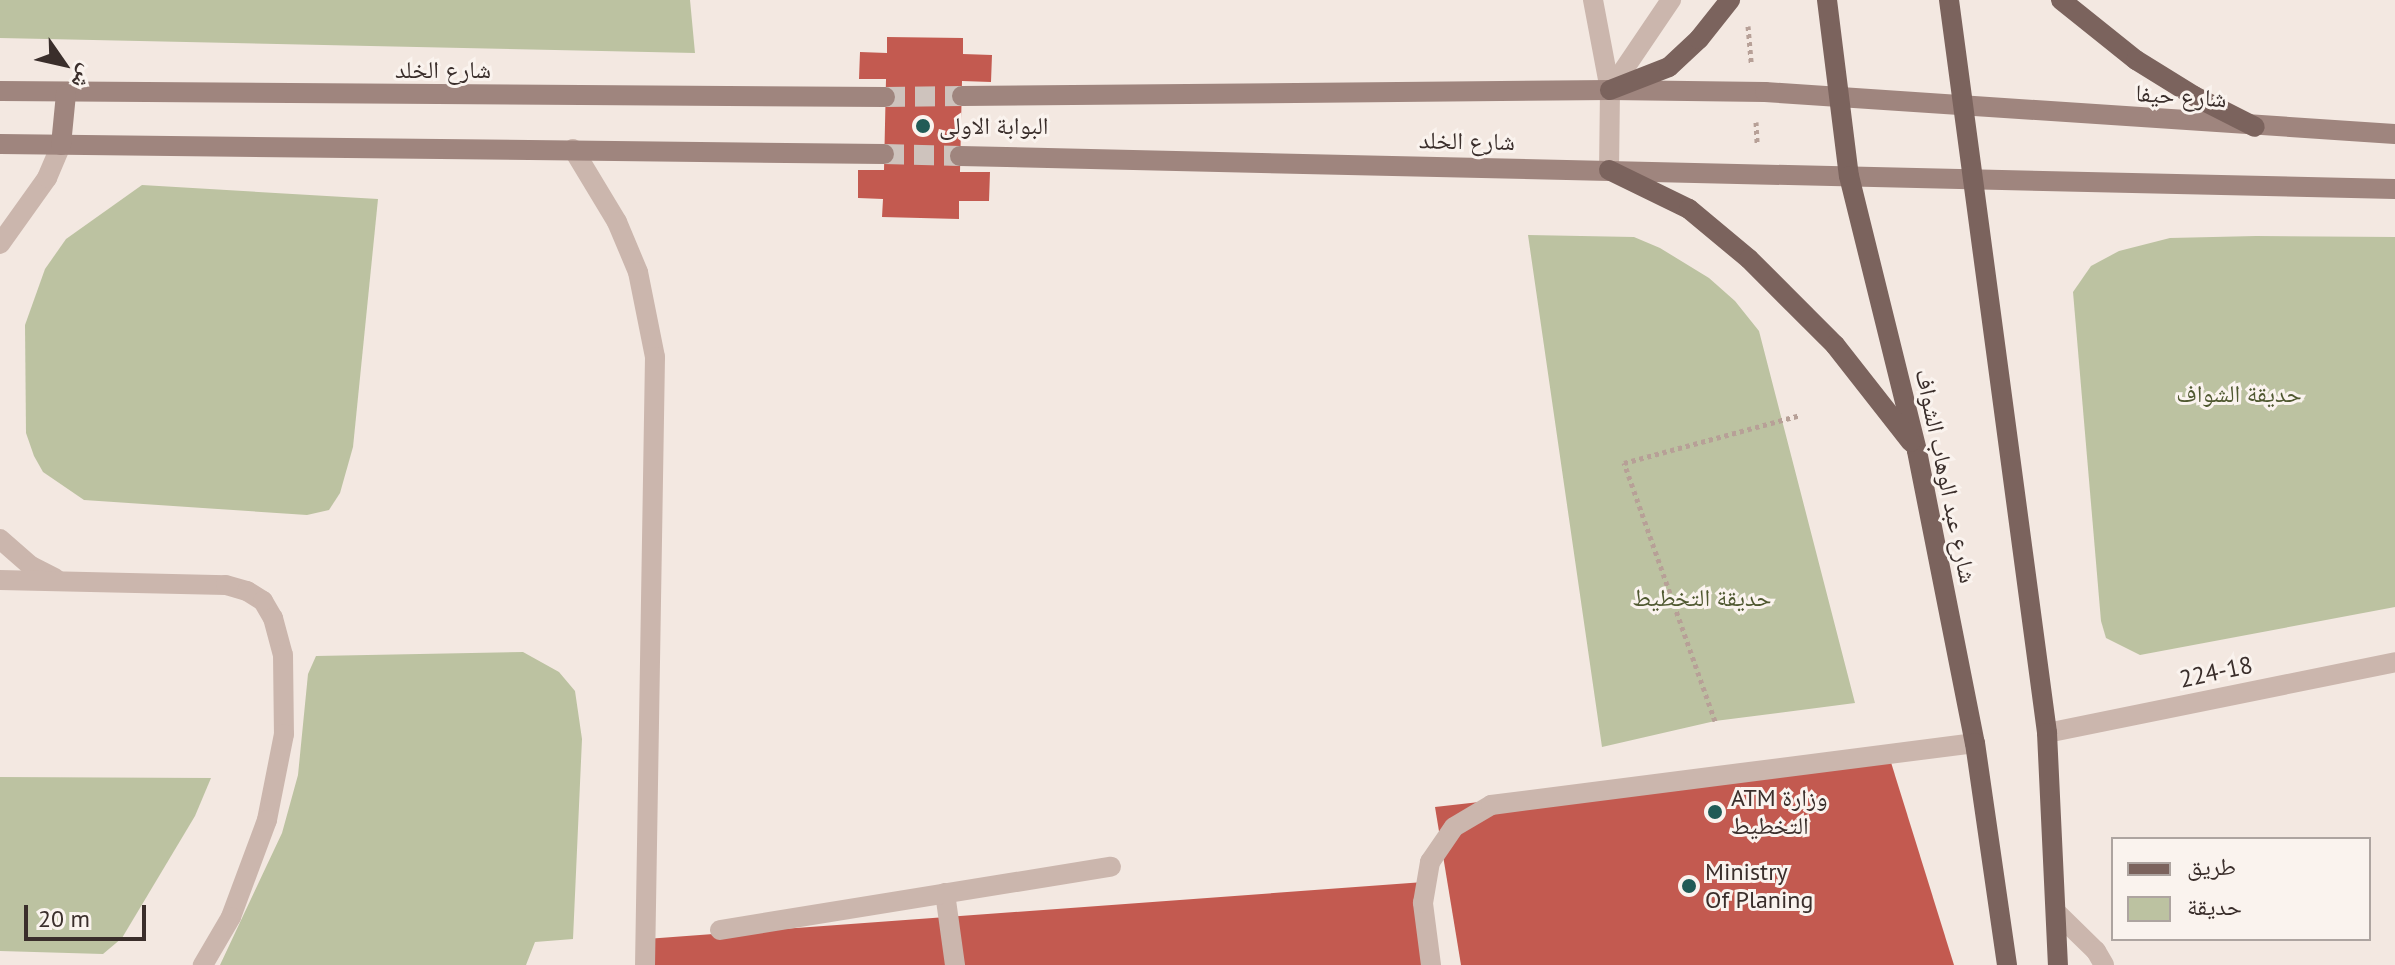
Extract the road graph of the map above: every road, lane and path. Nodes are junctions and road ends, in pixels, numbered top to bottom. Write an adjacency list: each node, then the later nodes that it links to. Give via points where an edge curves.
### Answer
1 (1593, 0): 9 (street)
2 (1671, 0): 9 (street)
3 (1730, 0): 9 (main road, via 1669,67)
4 (1827, 0): 13 (main road, شارع عبد الوهاب الشواف)
5 (1949, 0): 15 (main road)
6 (2061, 0): 16 (main road, via 2136,60)
7 (1747, 16): 8 (path)
8 (1750, 54)
9 (1610, 90): 12 (main road, شارع الخلد); 13 (main road, شارع الخلد); 23 (street)
10 (0, 91): 11 (main road, شارع الخلد)
11 (66, 94): 14 (main road, شارع الخلد); 19 (main road)
12 (962, 96)
13 (1838, 96): 15 (main road, شارع الخلد); 24 (main road, شارع عبد الوهاب الشواف)
14 (885, 97)
15 (1963, 106): 16 (main road, شارع حيفا); 25 (main road)
16 (2255, 127): 17 (main road, شارع حيفا)
17 (2395, 134)
18 (0, 144): 19 (main road)
19 (61, 145): 20 (main road); 27 (street, via 47,178)
20 (573, 149): 21 (main road); 42 (street, via 617,222 638,272 655,357)
21 (884, 154)
22 (960, 156): 23 (main road, شارع الخلد)
23 (1609, 170): 24 (main road, شارع الخلد); 29 (main road, via 1689,209 1749,259 1835,345)
24 (1849, 176): 25 (main road, شارع الخلد); 29 (main road, شارع عبد الوهاب الشواف)
25 (1973, 180): 26 (main road); 35 (main road)
26 (2395, 189)
27 (0, 244)
28 (1801, 415): 34 (path, via 1624,463)
29 (1917, 451): 36 (main road, شارع عبد الوهاب الشواف)
30 (0, 539): 32 (street, via 31,566)
31 (0, 580): 32 (street)
32 (58, 580): 41 (street, via 226,585 263,601 273,618 283,655 284,734 267,820 231,917)
33 (2395, 662): 35 (street, 224-18)
34 (1715, 721)
35 (2047, 733): 39 (main road)
36 (1975, 743): 44 (street, via 1491,805 1454,827 1430,862 1423,903); 45 (main road, شارع عبد الوهاب الشواف)
37 (1111, 867): 38 (street)
38 (945, 893): 40 (street); 43 (street)
39 (2056, 912): 46 (main road); 47 (street)
40 (720, 930)
41 (203, 965)
42 (645, 965)
43 (955, 965)
44 (1431, 965)
45 (2007, 965)
46 (2058, 965)
47 (2104, 965)

